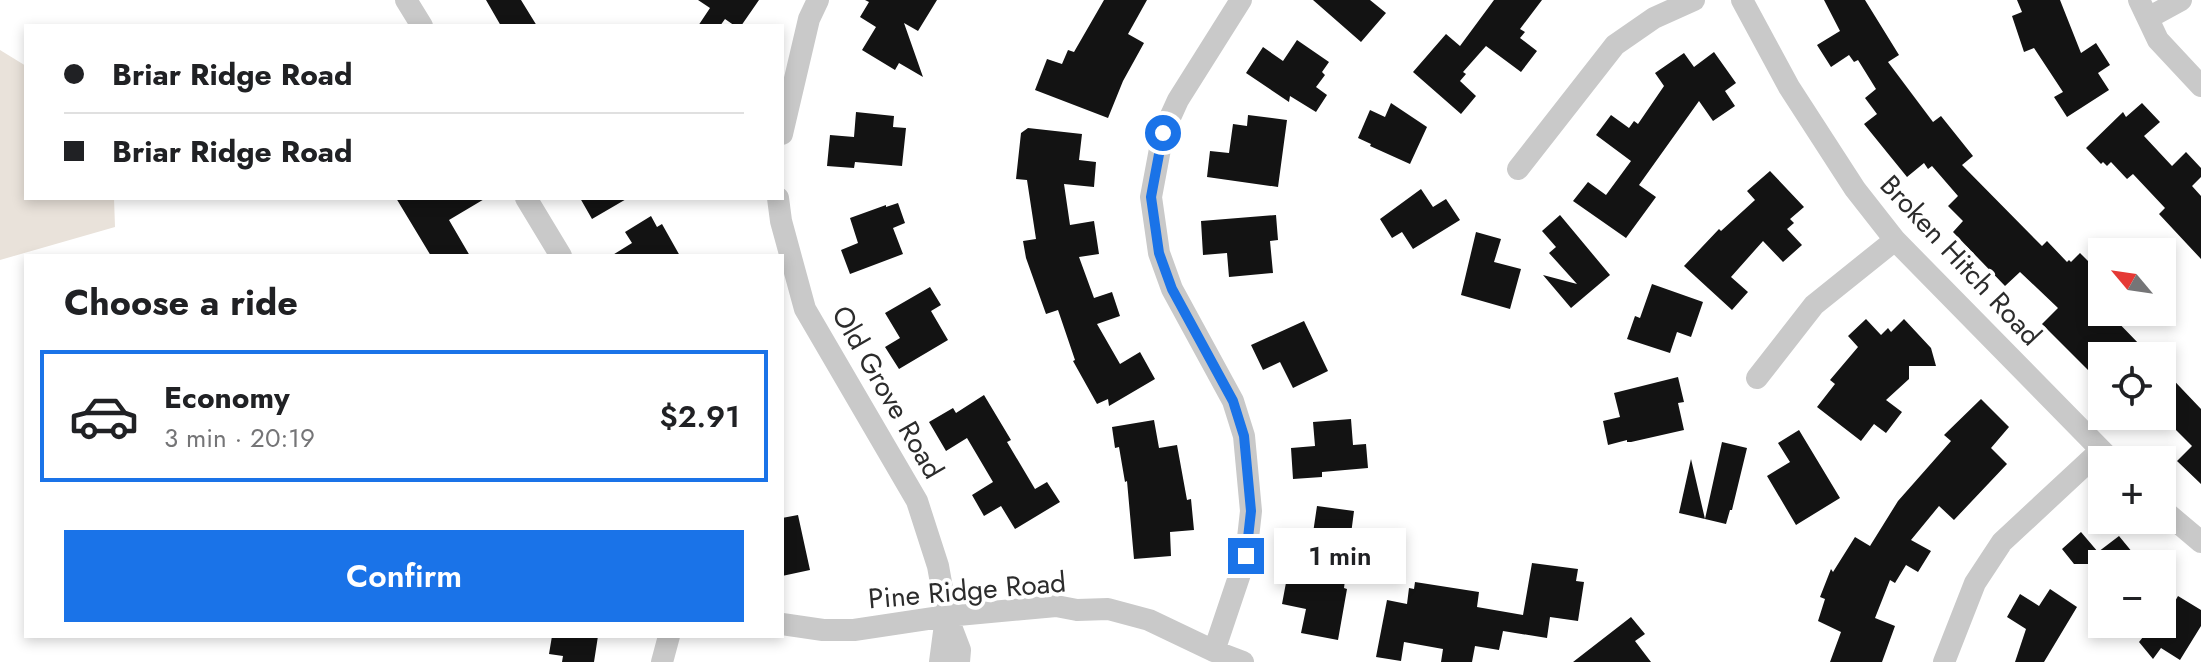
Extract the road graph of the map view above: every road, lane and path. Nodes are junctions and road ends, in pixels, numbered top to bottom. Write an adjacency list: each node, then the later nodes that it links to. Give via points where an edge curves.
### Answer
1 (406, 0): 8 (street)
2 (818, 0): 10 (street)
3 (1241, 0): 24 (street, via 1178,100 1163,133 1151,197 1159,253 1172,289 1233,401 1244,436 1251,511 1246,556)
4 (1694, 0): 11 (street, via 1654,18 1615,45)
5 (1742, 0): 14 (street, Broken Hitch Road, via 1789,87)
6 (2181, 0): 7 (street)
7 (2144, 9): 9 (street, via 2158,40)
8 (421, 24)
9 (2201, 86)
10 (784, 125)
11 (1518, 169)
12 (527, 200): 15 (street)
13 (778, 200): 21 (street, Old Grove Road, via 805,309 917,501)
14 (1895, 240): 16 (street, via 1814,305); 17 (street, Broken Hitch Road)
15 (560, 254)
16 (1757, 378)
17 (2097, 446)
18 (2088, 470): 29 (street, via 2002,542 1975,583)
19 (2176, 521): 20 (street)
20 (2201, 542)
21 (947, 616): 22 (street, Pine Ridge Road, via 854,630); 24 (street, Pine Ridge Road, via 1056,606 1108,609 1149,620); 26 (street, Old Grove Road); 27 (street, Old Grove Road)
22 (784, 624)
23 (668, 638): 25 (street)
24 (1214, 651): 28 (street, Pine Ridge Road)
25 (662, 662)
26 (940, 662)
27 (959, 662)
28 (1243, 662)
29 (1944, 662)

